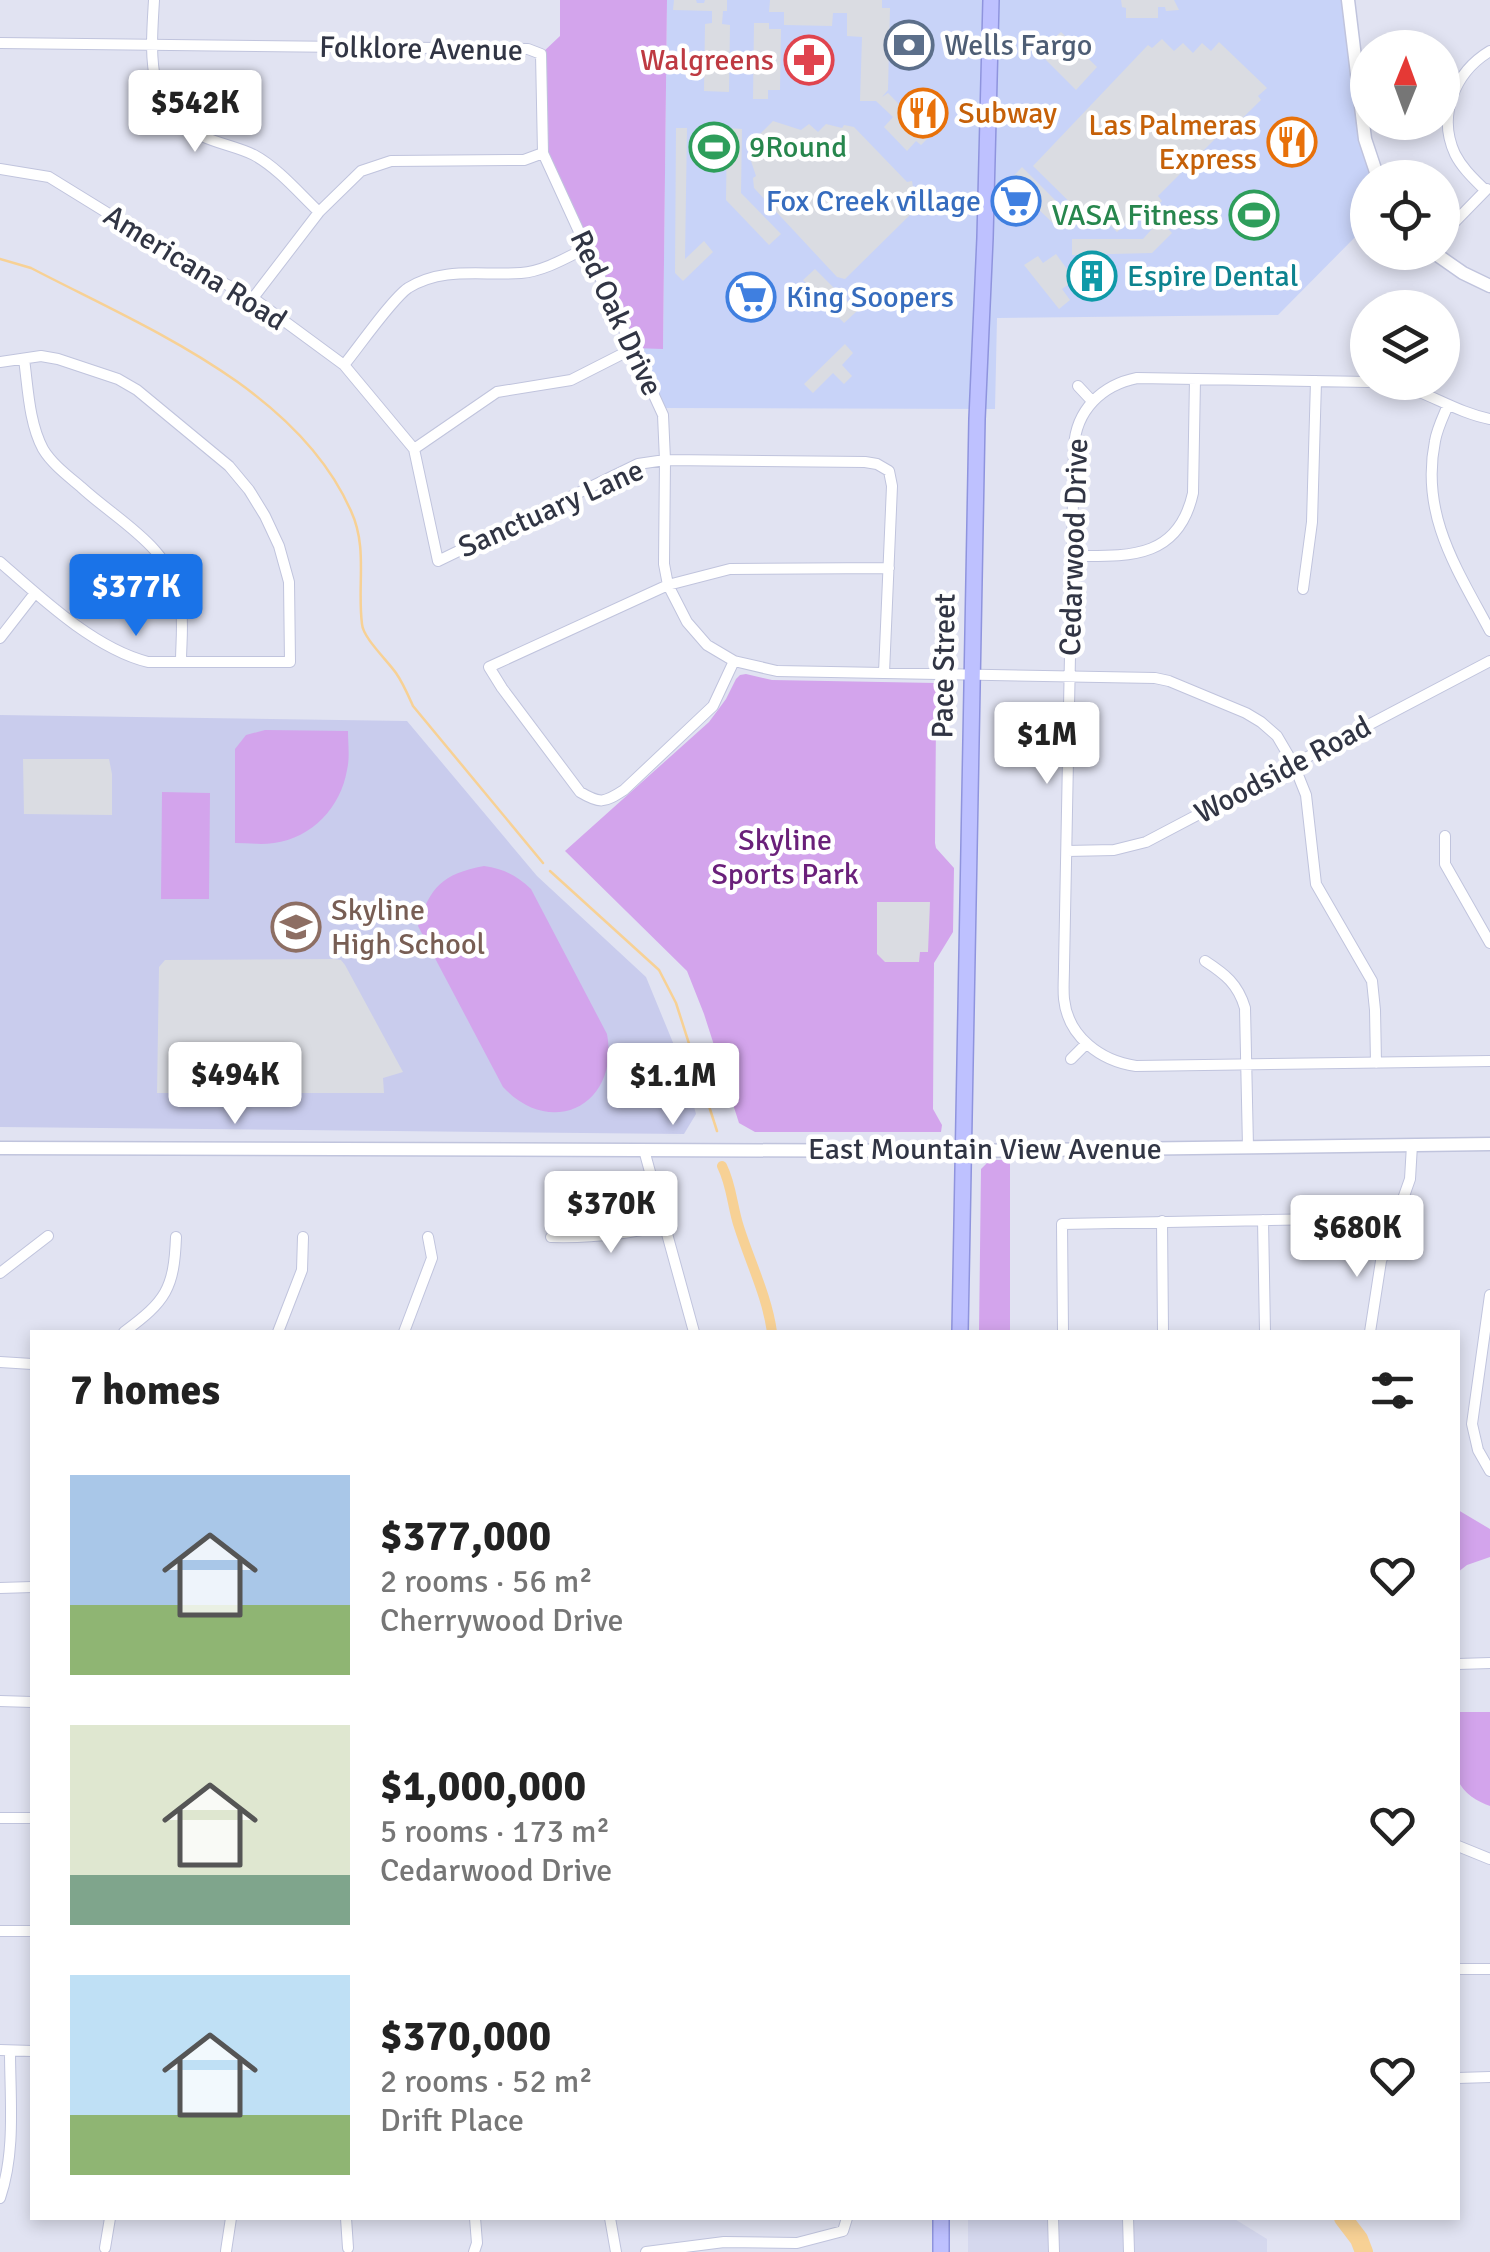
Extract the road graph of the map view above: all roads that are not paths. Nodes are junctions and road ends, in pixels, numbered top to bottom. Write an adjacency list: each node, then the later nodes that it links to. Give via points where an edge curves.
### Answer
1 (154, 0): 5 (street)
2 (991, 0): 45 (main road, Pace Street)
3 (1348, 0): 9 (street)
4 (0, 43): 5 (street, Folklore Avenue)
5 (152, 45): 7 (street, Folklore Avenue); 12 (street, via 156,89 177,122 254,155)
6 (1490, 51): 11 (street, via 1458,82 1448,120 1456,157)
7 (541, 54): 8 (street, Red Oak Drive)
8 (543, 154): 12 (street, via 391,162 361,171); 14 (street, Red Oak Drive)
9 (1372, 160)
10 (0, 168): 17 (street, Americana Road, via 49,177)
11 (1487, 188): 13 (street)
12 (319, 212): 17 (street)
13 (1460, 216)
14 (586, 248): 18 (street, Red Oak Drive); 21 (street, via 524,273 434,276 404,290)
15 (1458, 270): 16 (street)
16 (1490, 286)
17 (254, 298): 21 (street, Americana Road)
18 (634, 348): 30 (street, via 571,380 497,392); 31 (street, Red Oak Drive, via 662,415)
19 (24, 359): 20 (street); 43 (street, via 34,426 49,458 151,544 174,577); 43 (street, via 58,359 137,390 229,466 265,516 288,582 290,662)
20 (0, 362)
21 (344, 365): 30 (street, Americana Road)
22 (1195, 378): 23 (street, Cedarwood Drive); 27 (street, Cedarwood Drive, via 1132,379); 32 (street, via 1193,493 1180,523 1138,554)
23 (1316, 381): 24 (street, Cedarwood Drive); 37 (street)
24 (1350, 382)
25 (1078, 386): 27 (street)
26 (1436, 400): 28 (street)
27 (1092, 401): 32 (street, Cedarwood Drive, via 1074,438)
28 (1448, 405): 29 (street); 39 (street, via 1434,446 1434,512)
29 (1490, 419)
30 (414, 449): 33 (street, Americana Road)
31 (665, 460): 33 (street, Sanctuary Lane, via 638,464); 35 (street, Sanctuary Lane, via 876,464 892,486); 36 (street, Red Oak Drive)
32 (1071, 556): 46 (street, Cedarwood Drive)
33 (438, 560)
34 (0, 562): 38 (street)
35 (888, 568): 36 (street, via 730,569); 44 (street)
36 (668, 585): 41 (street, Red Oak Drive, via 687,622); 41 (street, via 489,666 580,792 607,801 624,790 713,706)
37 (1303, 589)
38 (34, 592): 40 (street); 43 (street, via 109,648 148,662)
39 (1490, 630)
40 (0, 638)
41 (734, 661): 44 (street, Red Oak Drive, via 777,672)
42 (1490, 661): 47 (street, Woodside Road)
43 (181, 662)
44 (884, 672): 45 (street, Red Oak Drive)
45 (971, 674): 46 (street, Red Oak Drive); 62 (main road, Pace Street)
46 (1068, 676): 47 (street, Red Oak Drive, via 1169,682 1261,722); 49 (street, Cedarwood Drive)
47 (1294, 765): 49 (street, Woodside Road, via 1146,842); 55 (street, Red Oak Drive, via 1306,795 1316,884 1372,981)
48 (1445, 836): 50 (street, via 1445,864)
49 (1067, 851): 52 (street, Cedarwood Drive, via 1064,999)
50 (1490, 942)
51 (1205, 961): 56 (street, via 1242,997)
52 (1086, 1044): 53 (street); 56 (street, via 1120,1064)
53 (1071, 1059)
54 (1490, 1061): 55 (street)
55 (1376, 1062): 56 (street)
56 (1247, 1065): 59 (street)
57 (1490, 1144): 58 (street, East Mountain View Avenue)
58 (1412, 1145): 59 (street, East Mountain View Avenue); 71 (street, via 1410,1179)
59 (1248, 1147): 62 (street, East Mountain View Avenue)
60 (0, 1148): 61 (street, East Mountain View Avenue)
61 (644, 1150): 62 (street, East Mountain View Avenue); 65 (street)
62 (963, 1151): 78 (main road, Pace Street)
63 (1263, 1220): 64 (street); 71 (street, via 1333,1220); 81 (street)
64 (1162, 1221): 79 (street, via 1062,1224); 80 (street)
65 (664, 1225): 70 (street, via 595,1238); 77 (street)
66 (48, 1236): 72 (street)
67 (176, 1236): 74 (street, via 171,1282 150,1313)
68 (303, 1237): 75 (street, via 302,1270)
69 (428, 1237): 76 (street, via 432,1258)
70 (552, 1237)
71 (1389, 1237): 82 (street)
72 (0, 1273)
73 (1490, 1295): 83 (street)
74 (127, 1330)
75 (279, 1330)
76 (405, 1330)
77 (693, 1330)
78 (960, 1330)
79 (1063, 1330)
80 (1163, 1330)
81 (1265, 1330)
82 (1370, 1330)
83 (1486, 1352): 86 (street, via 1472,1424)
84 (0, 1362): 85 (street)
85 (30, 1364)
86 (1490, 1471)
87 (30, 1587): 88 (street)
88 (0, 1588)
89 (1490, 1663): 90 (street)
90 (1460, 1664)
91 (0, 1701): 92 (street)
92 (30, 1702)
93 (0, 1818): 94 (street)
94 (30, 1818)
95 (1460, 1847): 96 (street)
96 (1490, 1859)
97 (0, 1931): 98 (street)
98 (30, 1932)
99 (1460, 1969): 100 (street)
100 (1490, 1969)
101 (5, 2050): 102 (street); 105 (street, via 10,2152)
102 (30, 2051)
103 (1460, 2078): 104 (street)
104 (1490, 2078)
105 (0, 2198)
106 (110, 2220): 115 (street)
107 (231, 2220): 117 (street)
108 (346, 2220): 116 (street)
109 (475, 2220): 118 (street)
110 (610, 2220): 119 (street)
111 (846, 2220): 120 (street, via 843,2231 798,2243 724,2242)
112 (941, 2220): 121 (main road)
113 (1053, 2220): 122 (street)
114 (1128, 2220): 123 (street)
115 (105, 2248)
116 (348, 2248)
117 (226, 2251)
118 (474, 2252)
119 (616, 2252)
120 (646, 2252)
121 (941, 2252)
122 (1054, 2252)
123 (1129, 2252)

